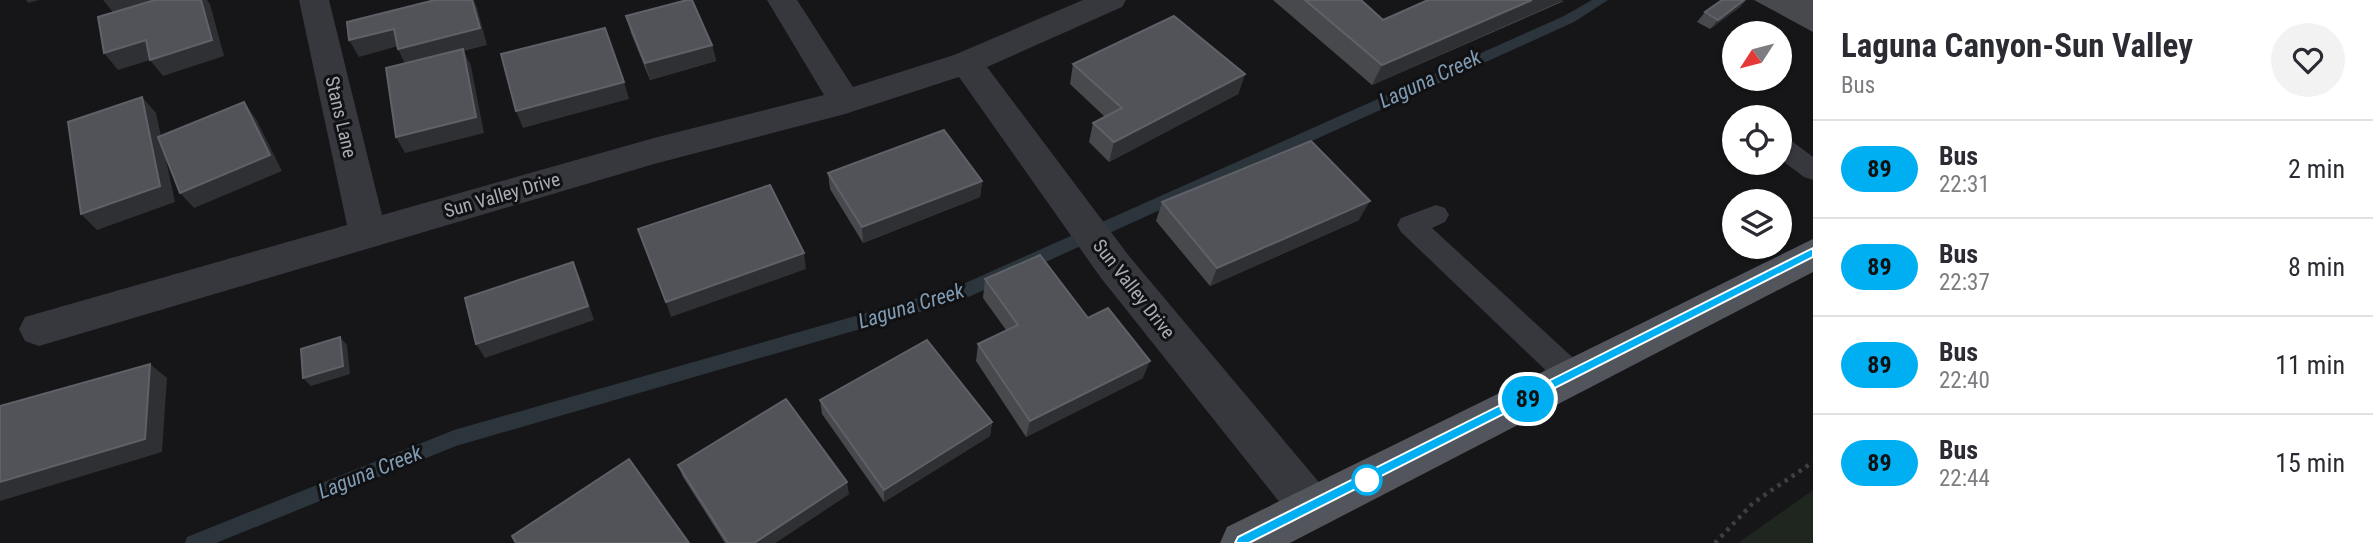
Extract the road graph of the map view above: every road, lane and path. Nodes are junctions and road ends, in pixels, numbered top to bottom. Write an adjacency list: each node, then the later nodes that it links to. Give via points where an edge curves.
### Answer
1 (314, 0): 9 (street, Stans Lane)
2 (782, 0): 5 (street)
3 (1111, 0): 4 (street, Sun Valley Drive)
4 (966, 62): 5 (street, Sun Valley Drive); 14 (street, Sun Valley Drive, via 1115,267)
5 (845, 102): 9 (street, Sun Valley Drive)
6 (1792, 155): 7 (lane)
7 (1813, 170)
8 (1436, 215): 12 (lane, via 1411,225)
9 (368, 233): 11 (street, Sun Valley Drive)
10 (1813, 254): 12 (main road)
11 (38, 330)
12 (1572, 376): 14 (main road)
13 (1813, 462): 16 (path, via 1753,503)
14 (1312, 508): 15 (main road)
15 (1243, 543)
16 (1715, 543)

